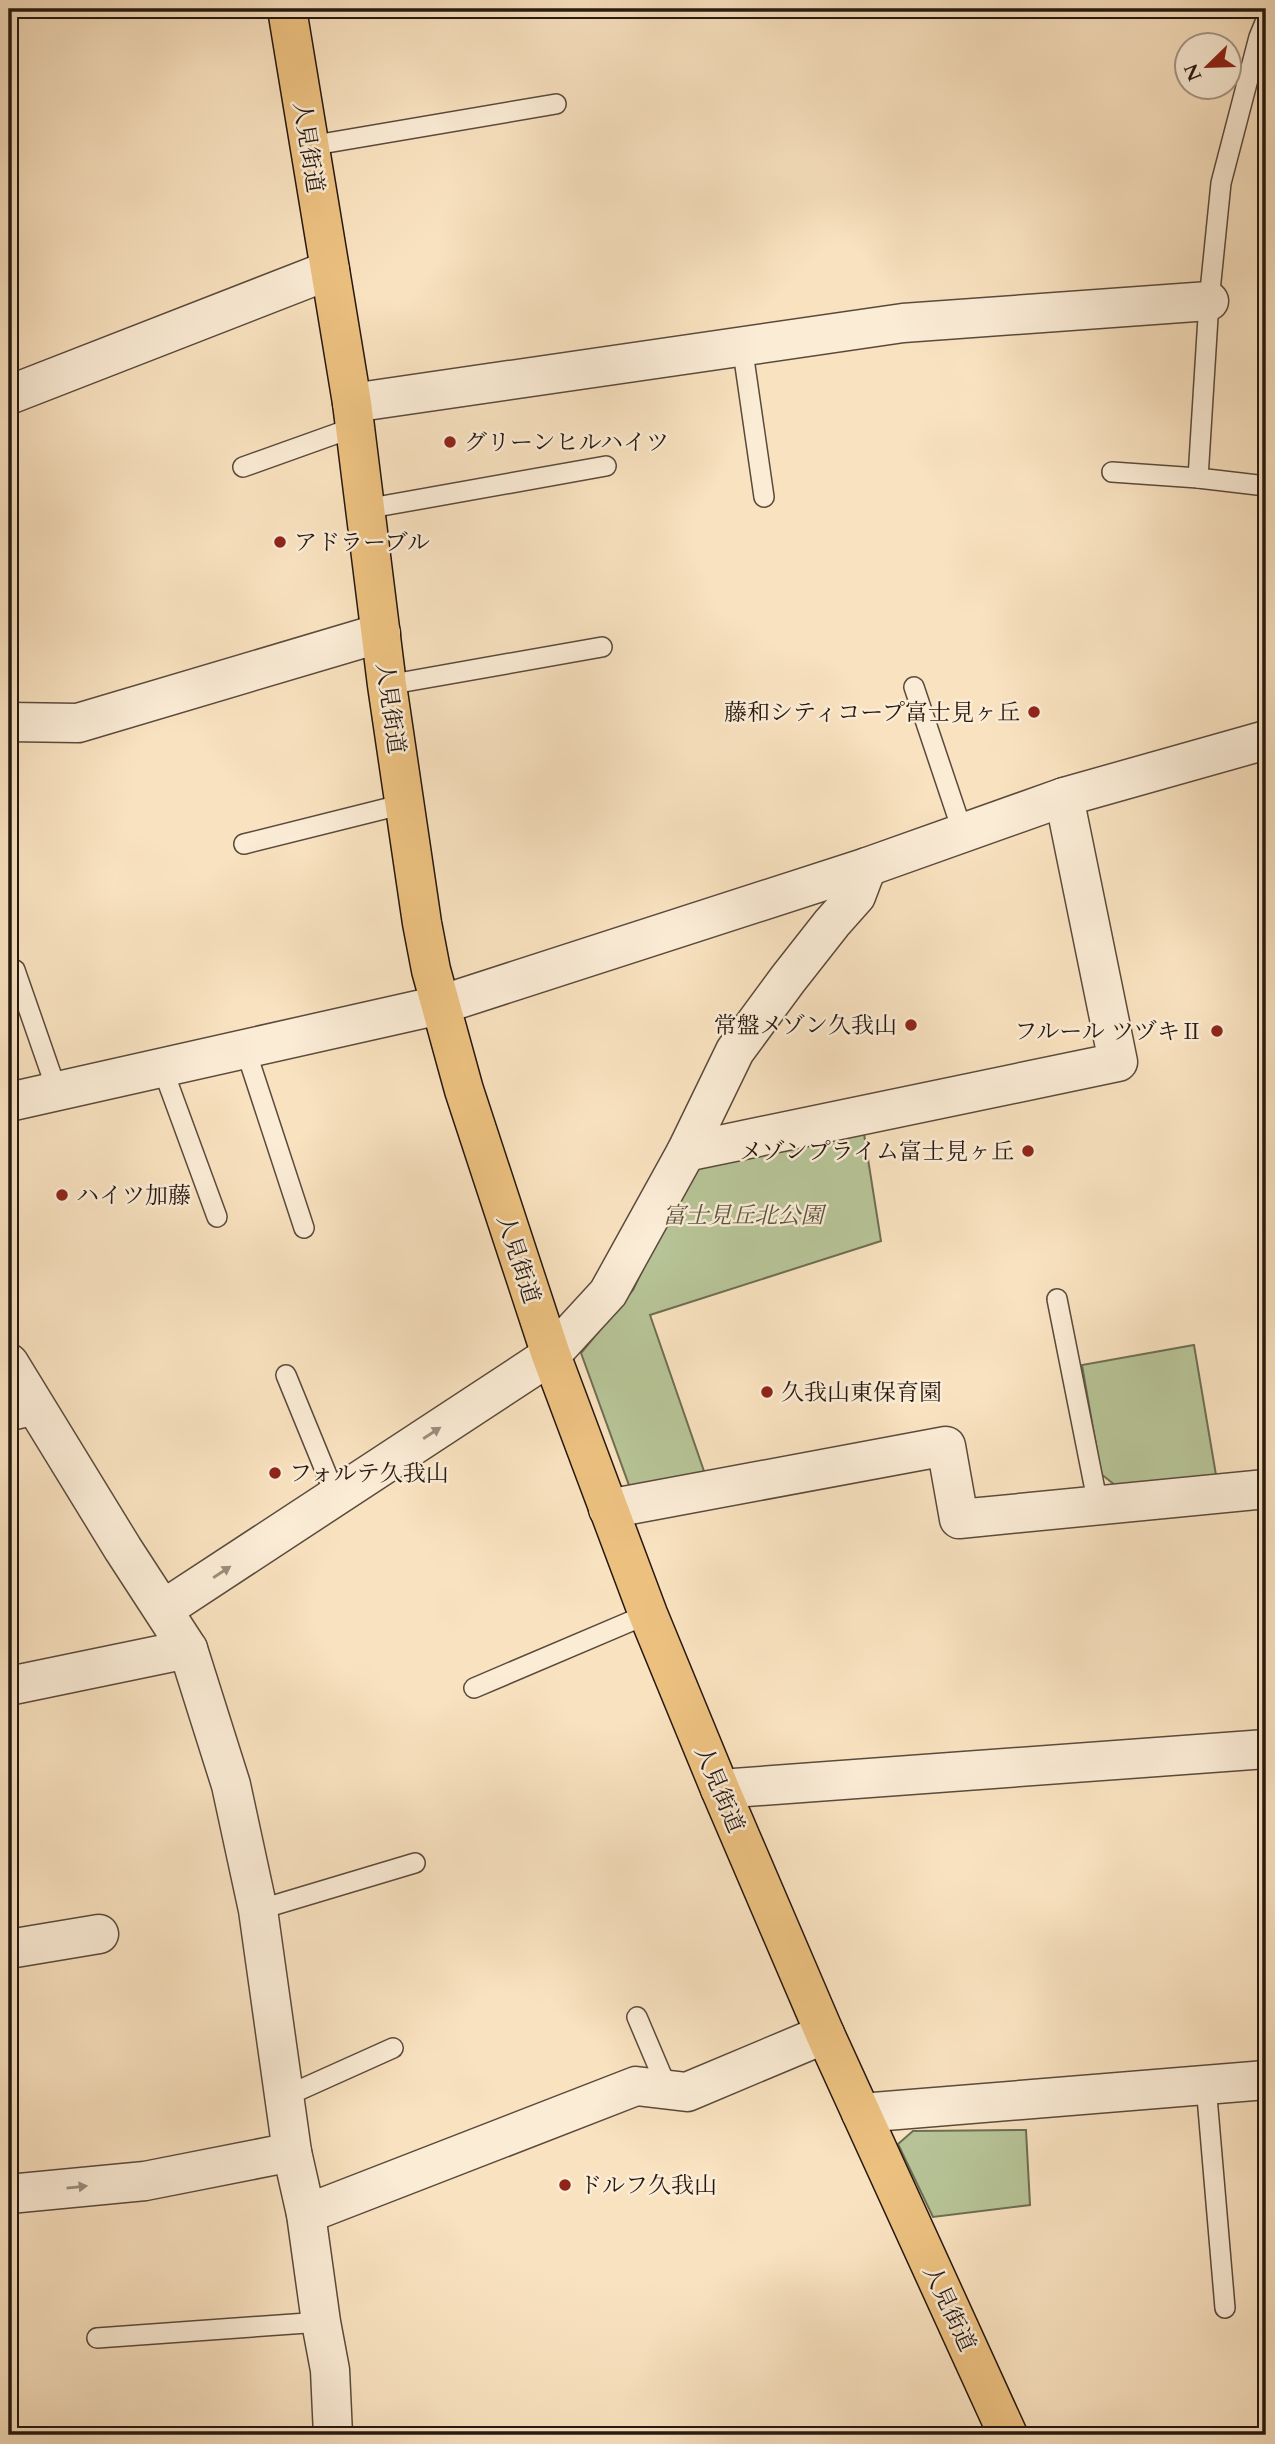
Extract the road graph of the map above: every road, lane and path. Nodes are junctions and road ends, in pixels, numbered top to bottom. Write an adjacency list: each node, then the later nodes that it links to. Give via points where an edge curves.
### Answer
1 (287, 9): 4 (main road, 人見街道)
2 (1266, 20): 6 (lane, via 1221,183)
3 (556, 104): 4 (lane)
4 (309, 146): 5 (main road, 人見街道)
5 (330, 270): 8 (street); 9 (main road, 人見街道)
6 (1209, 301): 7 (street, via 903,323); 13 (lane)
7 (742, 345): 9 (street); 15 (lane)
8 (9, 395)
9 (354, 415): 11 (lane); 16 (main road, 人見街道)
10 (606, 466): 16 (lane)
11 (243, 467)
12 (1112, 472): 13 (lane)
13 (1198, 478): 14 (lane)
14 (1266, 486)
15 (764, 497)
16 (365, 509): 17 (main road, 人見街道)
17 (381, 633): 19 (main road, 人見街道); 21 (street, via 78,723)
18 (602, 647): 19 (lane)
19 (387, 685): 24 (main road, 人見街道)
20 (914, 687): 25 (lane)
21 (9, 722)
22 (1266, 740): 23 (street)
23 (1063, 797): 25 (street); 34 (street, via 1118,1062)
24 (404, 804): 26 (lane); 29 (main road, 人見街道)
25 (963, 833): 27 (street)
26 (244, 844)
27 (867, 867): 29 (street); 34 (street, via 856,896 735,1051)
28 (15, 970): 32 (lane)
29 (440, 1005): 30 (street); 38 (main road, 人見街道)
30 (245, 1048): 31 (street); 36 (lane)
31 (162, 1067): 32 (street); 35 (lane)
32 (57, 1091): 33 (street)
33 (9, 1102)
34 (686, 1152): 38 (street, via 608,1293)
35 (218, 1217)
36 (304, 1227)
37 (1057, 1299): 44 (lane)
38 (551, 1355): 43 (street, one-way to 38); 45 (main road, 人見街道)
39 (9, 1363): 41 (street)
40 (286, 1376): 43 (lane)
41 (24, 1418): 46 (street)
42 (1266, 1489): 44 (street)
43 (335, 1497): 46 (street, one-way to 43)
44 (1098, 1505): 45 (street, via 959,1519 946,1446)
45 (608, 1508): 47 (main road, 人見街道)
46 (164, 1609): 48 (street)
47 (648, 1614): 50 (lane); 52 (main road, 人見街道)
48 (188, 1649): 49 (street); 54 (street, via 231,1784)
49 (9, 1686)
50 (474, 1688)
51 (1266, 1749): 52 (street)
52 (720, 1789): 58 (main road, 人見街道)
53 (415, 1863): 54 (lane)
54 (258, 1910): 63 (street)
55 (99, 1934): 56 (street)
56 (9, 1949)
57 (637, 2017): 62 (lane)
58 (825, 2034): 62 (street, via 687,2092); 64 (main road, 人見街道)
59 (393, 2048): 63 (lane)
60 (1266, 2080): 61 (street)
61 (1206, 2085): 64 (street); 68 (lane)
62 (668, 2090): 67 (street, via 636,2086)
63 (284, 2096): 65 (street)
64 (861, 2113): 72 (main road, 人見街道)
65 (292, 2152): 66 (street, one-way to 65, via 145,2180); 67 (street)
66 (9, 2194)
67 (306, 2214): 69 (street)
68 (1226, 2308)
69 (321, 2322): 70 (lane); 71 (street, via 330,2370)
70 (97, 2338)
71 (333, 2435)
72 (1008, 2435)

